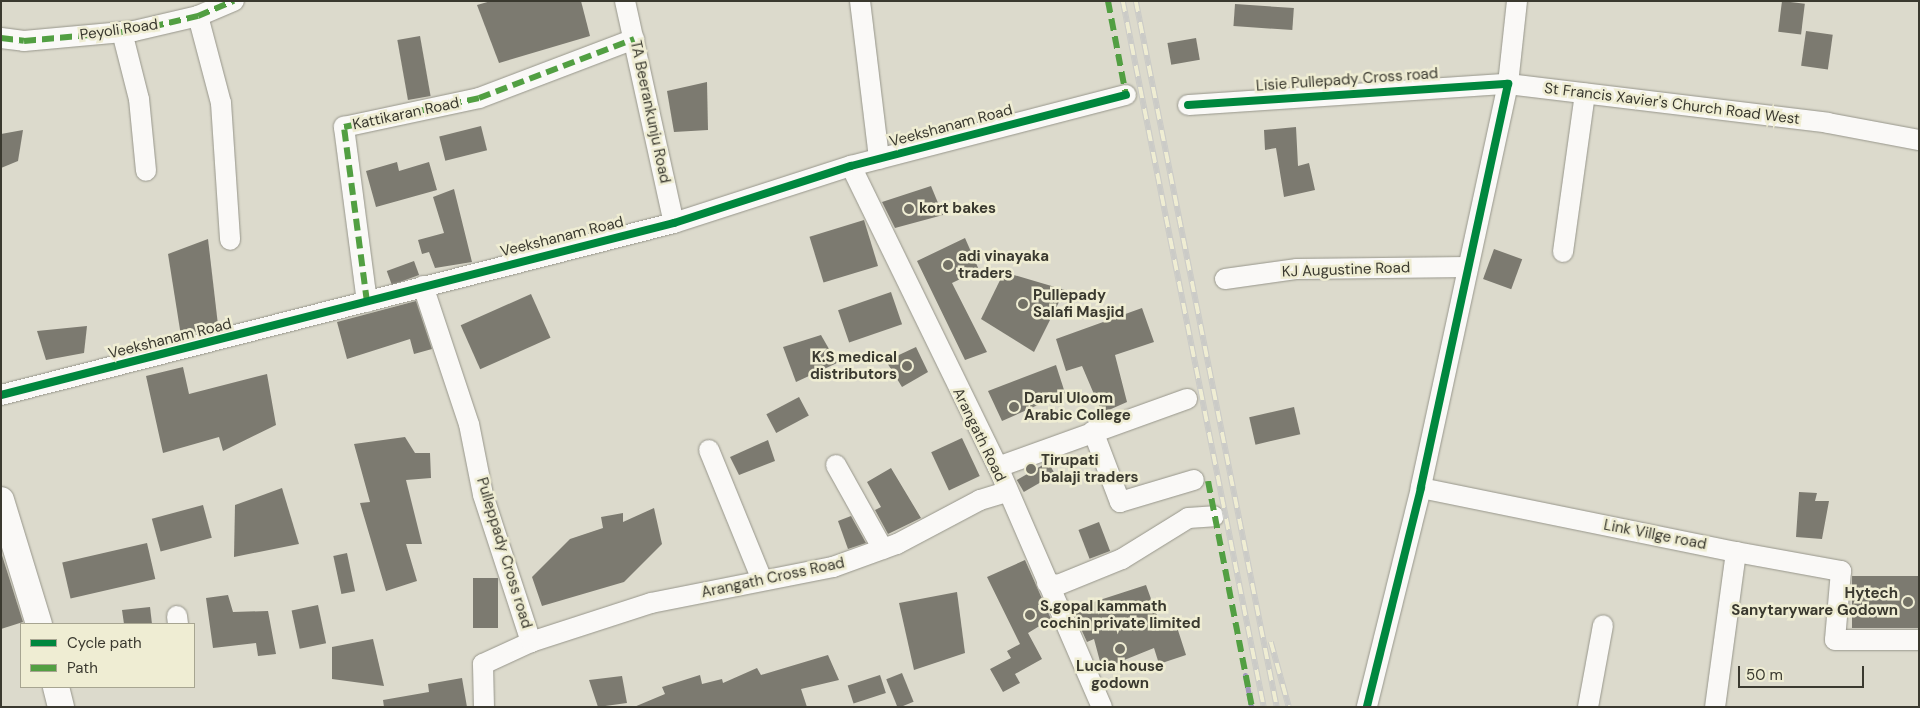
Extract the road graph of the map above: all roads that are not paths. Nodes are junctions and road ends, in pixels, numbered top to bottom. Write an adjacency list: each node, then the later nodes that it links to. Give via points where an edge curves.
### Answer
1 (234, 1): 5 (street, Peyoli Road)
2 (625, 1): 8 (street, TA Beerankunju Road)
3 (860, 1): 14 (street)
4 (1517, 1): 9 (street)
5 (198, 16): 6 (street, Peyoli Road); 18 (street, via 222,103)
6 (122, 32): 7 (street, Peyoli Road, via 24,41); 16 (street, via 139,99)
7 (1, 38)
8 (634, 39): 17 (street, TA Beerankunju Road); 23 (street, Kattikaran Road, via 480,98 344,127)
9 (1508, 84): 10 (street, St Francis Xavier's Church Road West); 12 (street, Lisie Pullepady Cross road); 20 (street)
10 (1585, 94): 13 (street, St Francis Xavier's Church Road West, via 1828,123); 19 (street)
11 (1126, 95): 14 (street, Veekshanam Road)
12 (1188, 106)
13 (1919, 140)
14 (879, 159): 15 (street, Veekshanam Road)
15 (851, 166): 17 (street, Veekshanam Road); 29 (street, Arangath Road)
16 (146, 171)
17 (674, 223): 22 (street, Veekshanam Road)
18 (230, 240)
19 (1563, 252)
20 (1468, 267): 21 (street, KJ Augustine Road, via 1297,269); 31 (street)
21 (1225, 279)
22 (422, 286): 23 (street, Veekshanam Road); 43 (street, Pulleppady Cross road, via 469,424 483,495)
23 (367, 302): 24 (street, Veekshanam Road)
24 (1, 394)
25 (1187, 399): 26 (street)
26 (1093, 431): 29 (street); 30 (street, via 1120,502)
27 (709, 450): 38 (street)
28 (836, 465): 36 (street)
29 (998, 467): 32 (street, Arangath Road)
30 (1194, 480)
31 (1421, 488): 37 (street, Link Villge road); 48 (street)
32 (1006, 492): 36 (street, Arangath Cross Road, via 980,500); 39 (street, Arangath Road)
33 (1, 500): 35 (main road)
34 (1214, 516): 39 (street, via 1188,518 1122,559 1058,585)
35 (5, 527): 40 (main road)
36 (883, 549): 38 (street, Arangath Cross Road, via 833,567)
37 (1736, 552): 42 (street, Link Villge road, via 1841,571 1835,640); 50 (street)
38 (762, 580): 43 (street, Arangath Cross Road, via 651,603)
39 (1047, 583): 47 (street, Arangath Road)
40 (39, 623)
41 (1603, 625): 49 (street)
42 (1919, 640)
43 (531, 642): 46 (street, Pulleppady Cross road, via 483,664)
44 (56, 688): 45 (main road)
45 (62, 707)
46 (484, 707)
47 (1102, 707)
48 (1367, 707)
49 (1588, 707)
50 (1715, 707)

